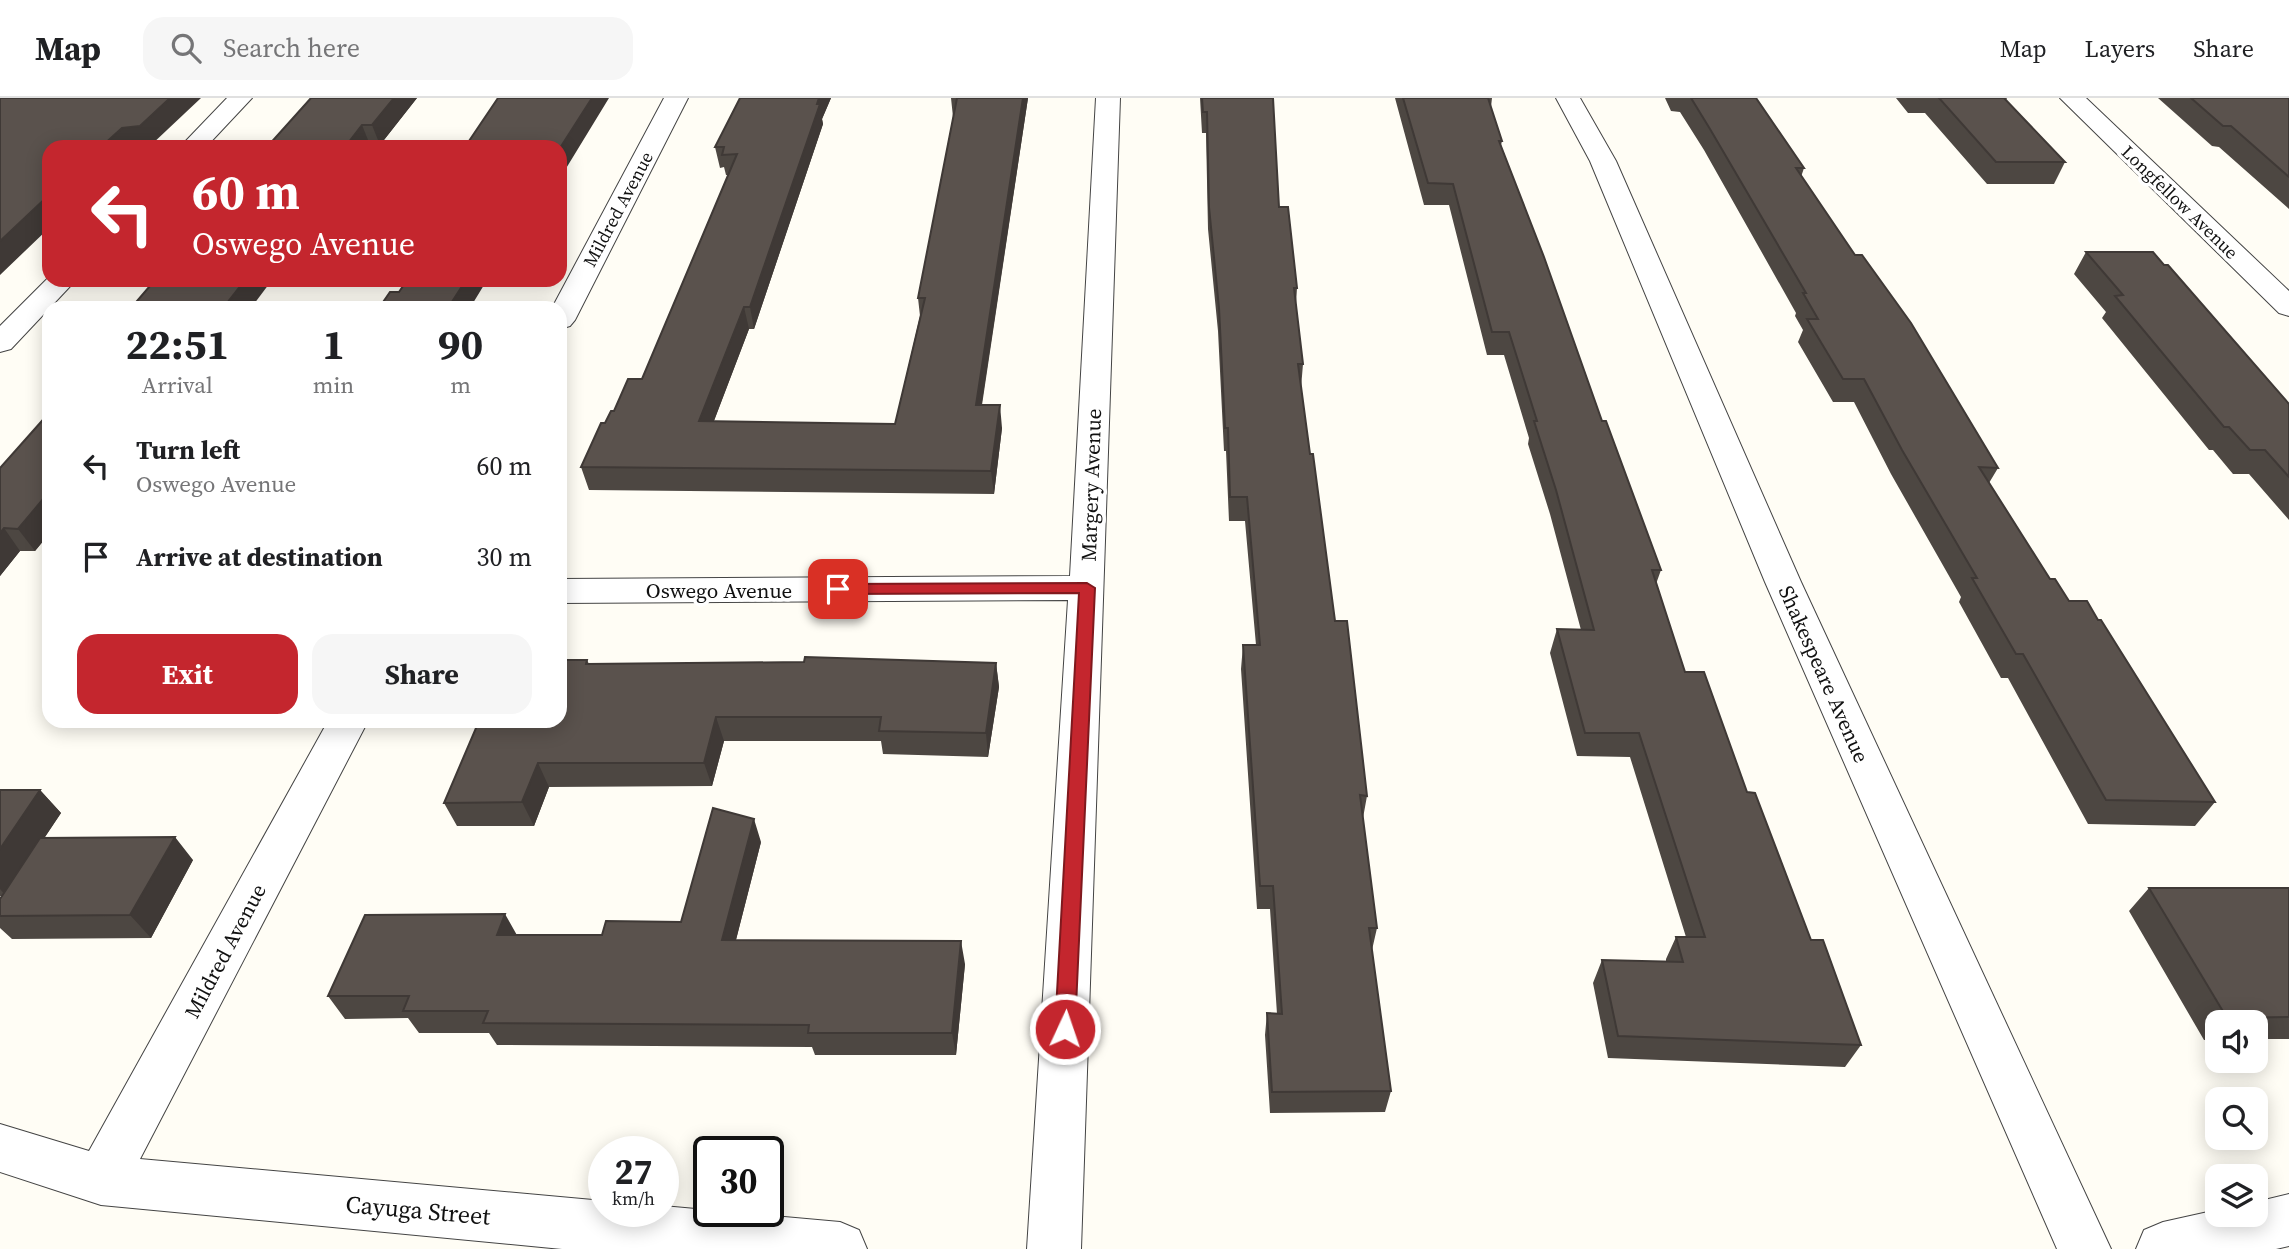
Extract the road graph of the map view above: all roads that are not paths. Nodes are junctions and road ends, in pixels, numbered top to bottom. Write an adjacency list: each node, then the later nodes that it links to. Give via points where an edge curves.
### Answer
1 (240, 98): 6 (street)
2 (676, 98): 8 (street, Mildred Avenue)
3 (1108, 98): 11 (street, Margery Avenue)
4 (1568, 98): 19 (street, Shakespeare Avenue, via 1603,161 1783,582)
5 (2072, 98): 9 (street, Longfellow Avenue)
6 (199, 140)
7 (55, 287): 10 (street)
8 (567, 307)
9 (2289, 307)
10 (0, 343)
11 (1087, 588): 12 (street, Oswego Avenue); 18 (street, Margery Avenue)
12 (567, 591)
13 (344, 728): 15 (street, Mildred Avenue)
14 (0, 1148): 15 (street, Cayuga Street)
15 (101, 1180): 17 (street, Cayuga Street)
16 (2289, 1220): 20 (street)
17 (840, 1249)
18 (1054, 1249)
19 (2084, 1249)
20 (2163, 1249)

